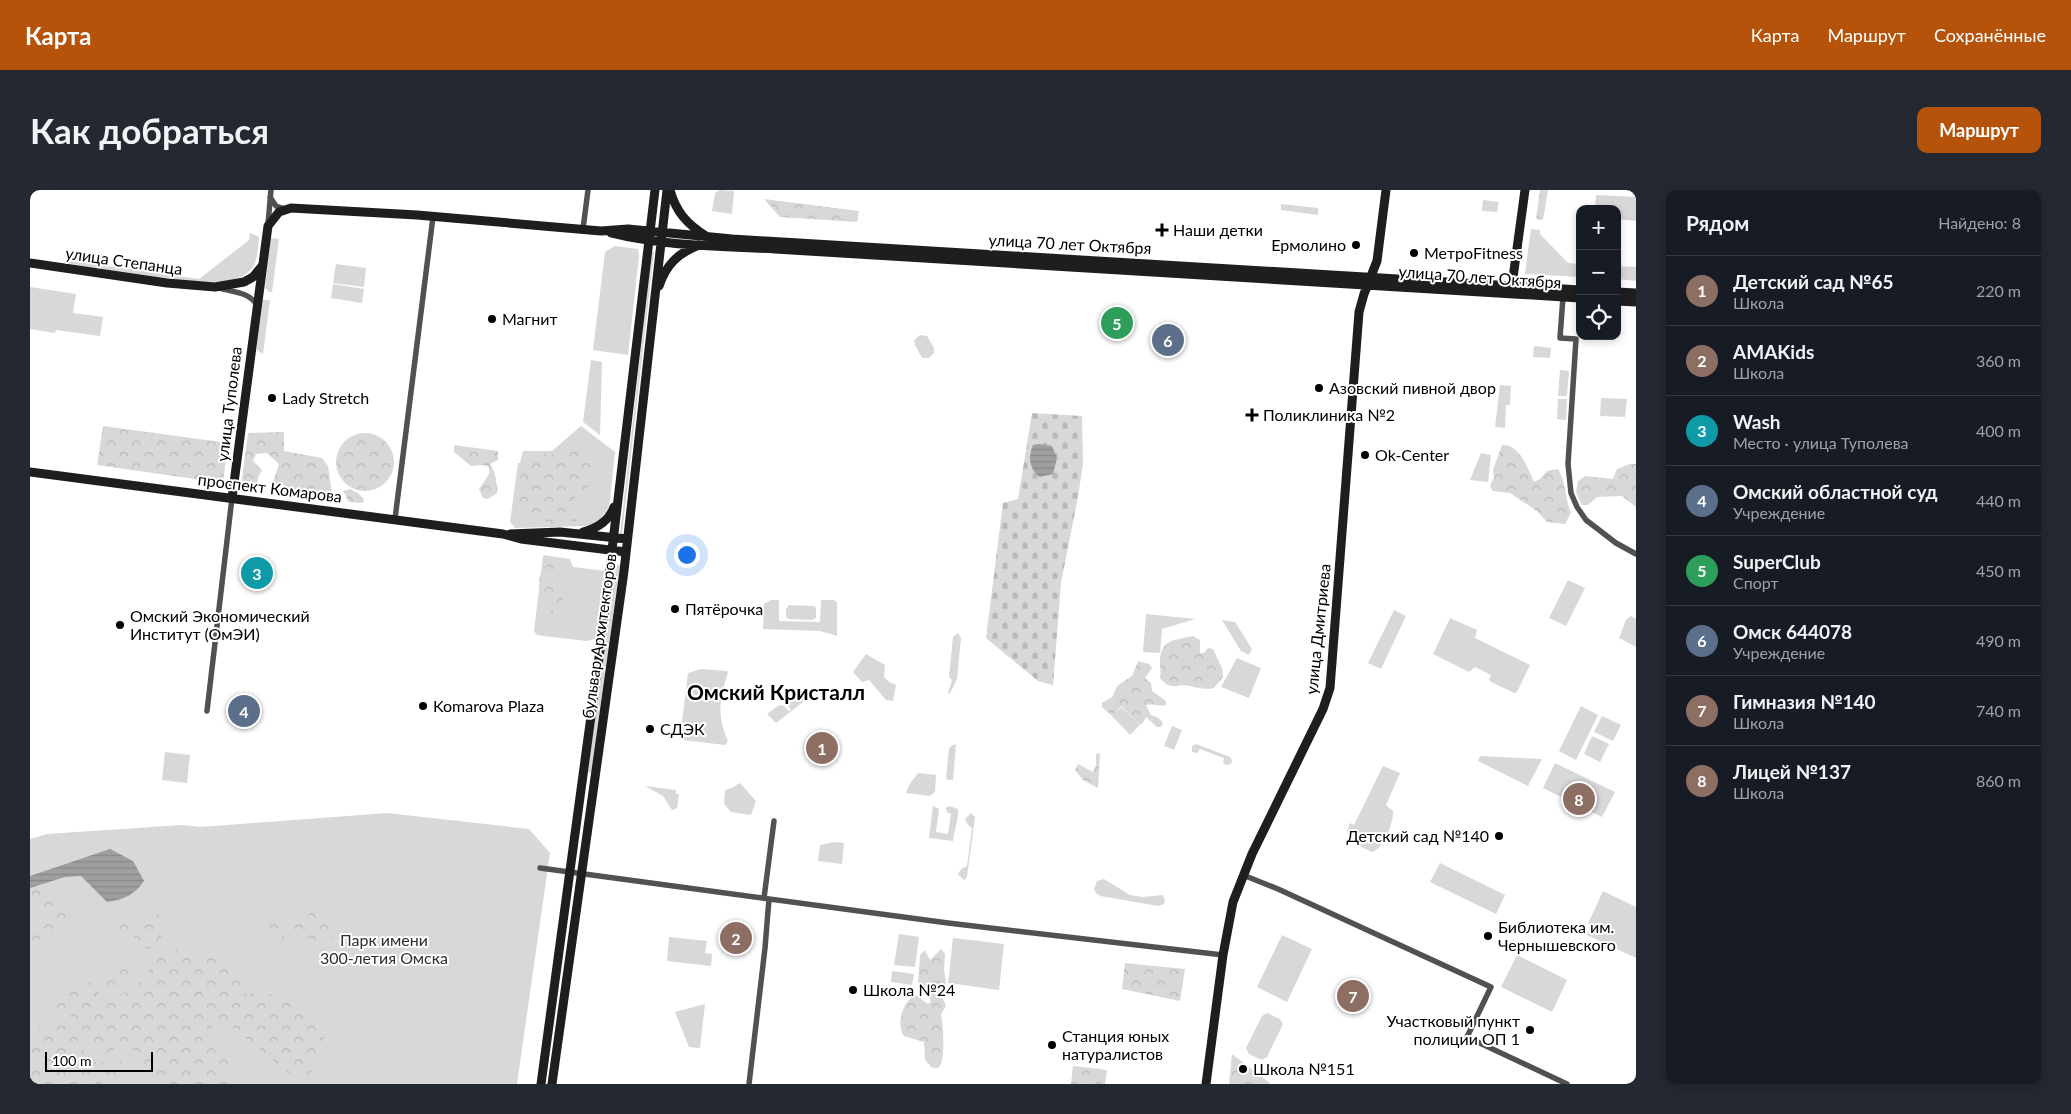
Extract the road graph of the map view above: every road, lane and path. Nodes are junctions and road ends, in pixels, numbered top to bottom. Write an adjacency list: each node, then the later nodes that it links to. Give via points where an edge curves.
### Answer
1 (271, 190): 7 (street, улица Туполева)
2 (588, 190): 11 (street)
3 (655, 190): 12 (main road, бульвар Архитекторов)
4 (668, 190): 13 (main road, via 682,217); 14 (main road, бульвар Архитекторов)
5 (1386, 190): 18 (main road, улица Дмитриева, via 1378,261)
6 (1525, 190): 19 (main road)
7 (270, 197): 8 (street, via 276,206); 10 (street, улица Туполева)
8 (285, 209): 9 (main road); 10 (main road, via 274,216)
9 (433, 217): 11 (main road); 33 (street)
10 (268, 226): 17 (main road, улица Туполева)
11 (583, 229): 12 (main road, via 628,229)
12 (649, 236): 14 (main road, улица 70 лет Октября); 31 (main road, бульвар Архитекторов)
13 (706, 236): 14 (main road, улица 70 лет Октября); 18 (main road, улица 70 лет Октября)
14 (661, 237): 15 (main road, улица 70 лет Октября); 26 (main road, бульвар Архитекторов)
15 (700, 244): 18 (main road, улица 70 лет Октября); 26 (main road, via 678,255 667,268)
16 (30, 263): 20 (main road, улица Степанца)
17 (262, 266): 20 (main road, улица Степанца, via 244,282); 29 (main road, улица Туполева)
18 (1370, 281): 19 (main road, улица 70 лет Октября); 24 (main road, улица 70 лет Октября); 45 (main road, улица Дмитриева, via 1360,312 1330,688 1323,709)
19 (1512, 285): 21 (main road, улица 70 лет Октября)
20 (215, 287): 29 (street, улица Степанца, via 247,295)
21 (1576, 290)
22 (1621, 292): 23 (main road)
23 (1636, 293)
24 (1563, 297): 25 (main road, улица 70 лет Октября); 40 (street, via 1560,338 1576,339 1568,464 1570,488 1586,520)
25 (1576, 298)
26 (654, 300): 37 (main road, бульвар Архитекторов)
27 (1621, 301): 28 (main road)
28 (1636, 302)
29 (257, 306): 32 (main road, улица Туполева)
30 (30, 472): 32 (main road, проспект Комарова)
31 (618, 495): 34 (main road, via 608,518 595,528); 36 (main road, бульвар Архитекторов)
32 (232, 498): 33 (main road, проспект Комарова); 41 (street, улица Туполева)
33 (395, 519): 35 (main road, проспект Комарова)
34 (580, 533): 35 (main road, проспект Комарова); 36 (main road, проспект Комарова)
35 (505, 535): 38 (main road, проспект Комарова)
36 (613, 537): 37 (main road, проспект Комарова); 38 (main road, бульвар Архитекторов)
37 (627, 539): 39 (main road, бульвар Архитекторов)
38 (612, 550): 39 (main road, проспект Комарова); 44 (main road, бульвар Архитекторов)
39 (626, 552): 44 (main road, бульвар Архитекторов)
40 (1636, 554)
41 (207, 711)
42 (774, 821): 46 (street)
43 (540, 868): 44 (street)
44 (575, 873): 46 (street); 48 (main road, бульвар Архитекторов); 49 (main road, бульвар Архитекторов)
45 (1243, 875): 47 (main road, улица Дмитриева, via 1233,902); 52 (street, via 1491,987 1467,1037)
46 (767, 898): 47 (street); 50 (street, via 765,948)
47 (1223, 955): 51 (main road, улица Дмитриева)
48 (540, 1084)
49 (552, 1084)
50 (749, 1084)
51 (1206, 1084)
52 (1567, 1084)

